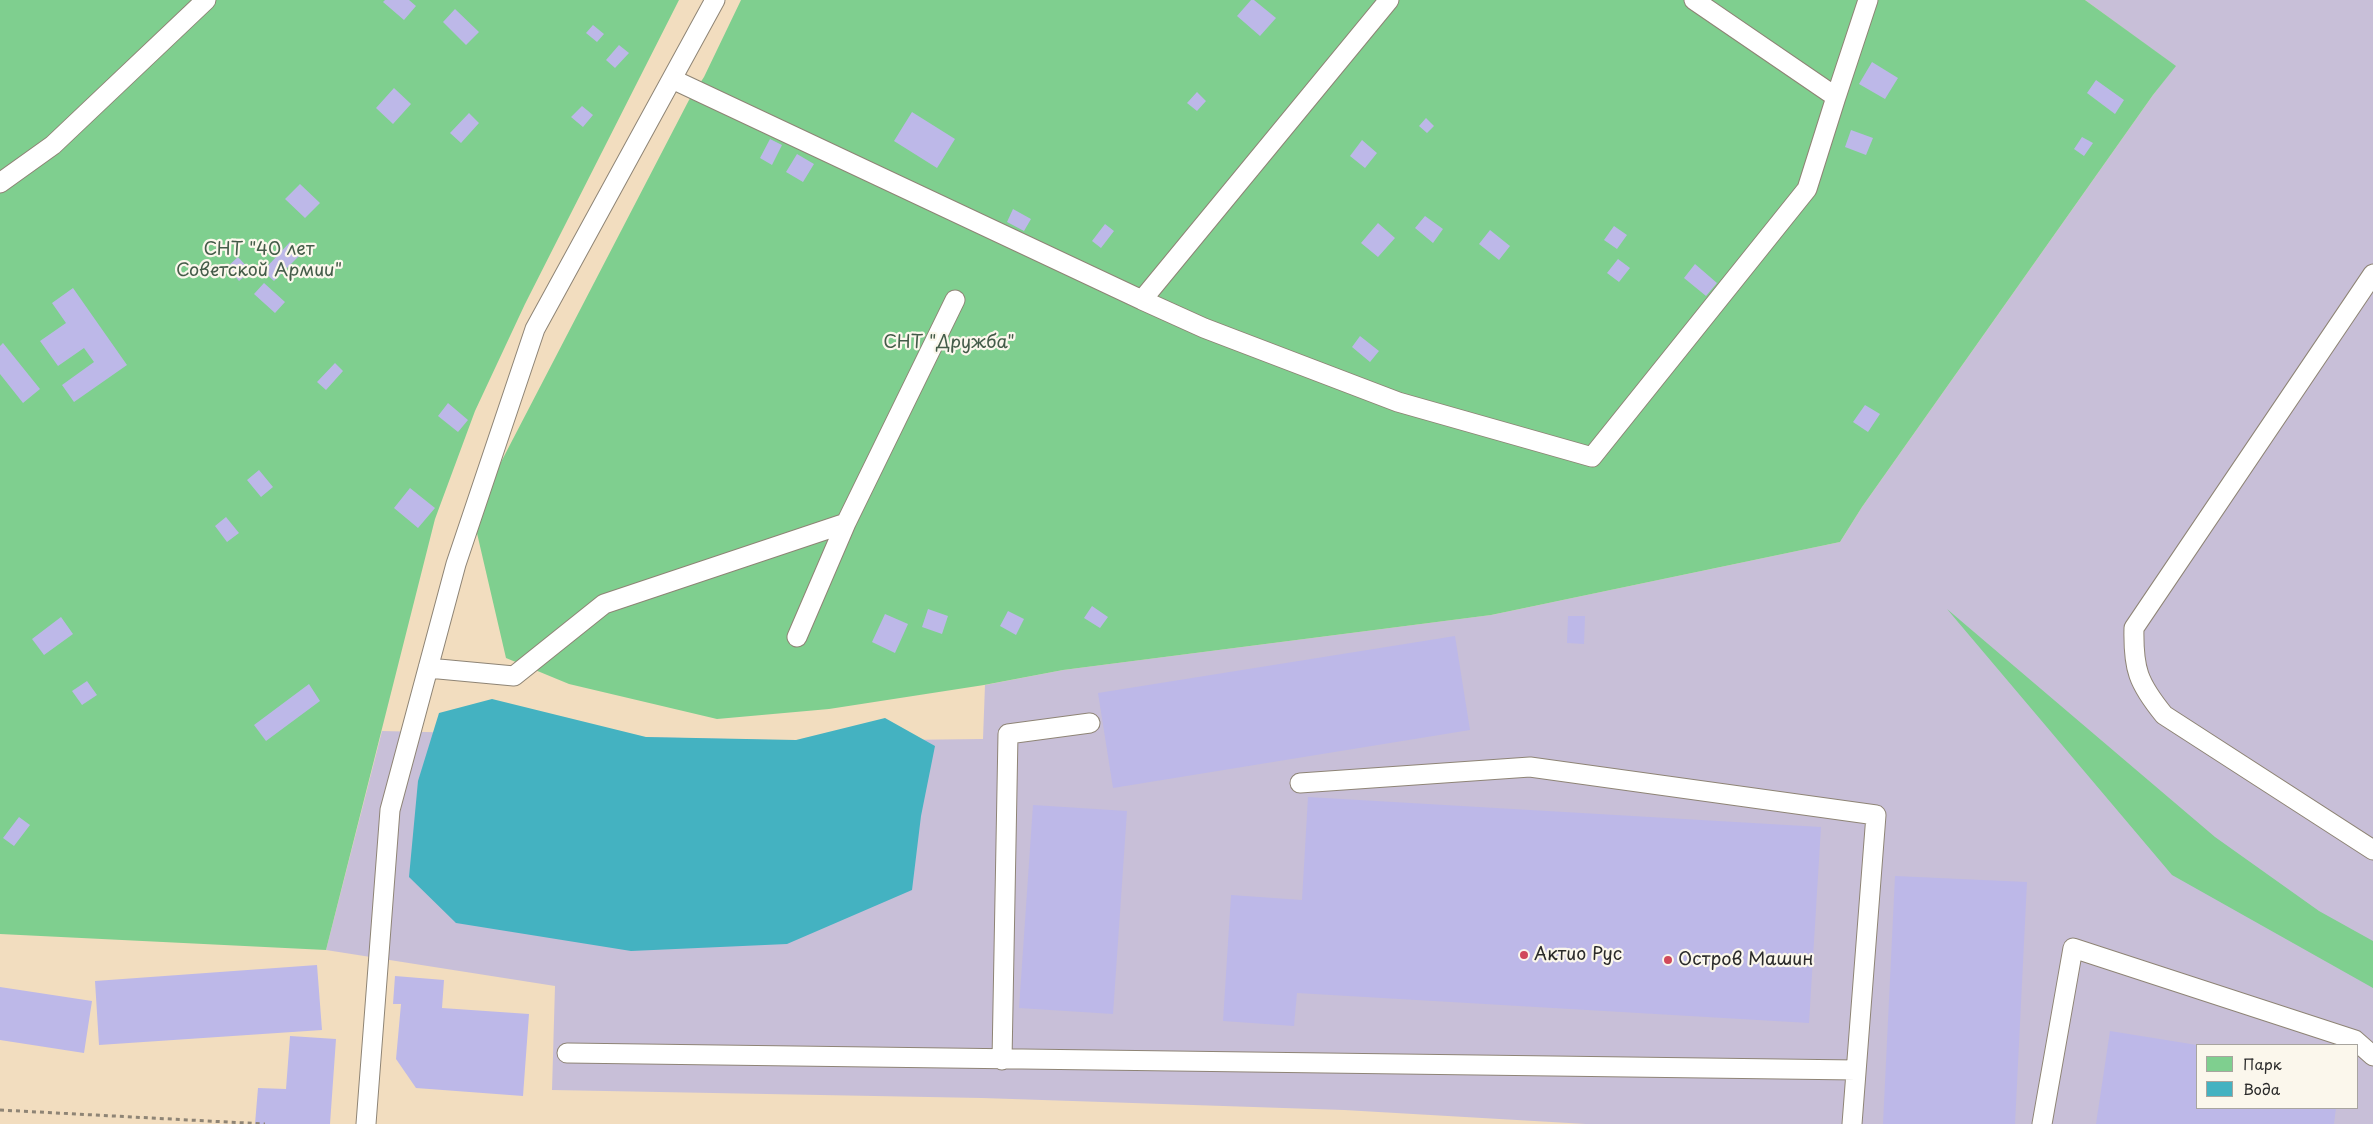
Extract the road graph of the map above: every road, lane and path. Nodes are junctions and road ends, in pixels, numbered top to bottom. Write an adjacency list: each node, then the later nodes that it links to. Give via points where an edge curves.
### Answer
1 (206, 0): 8 (lane, via 53,145)
2 (715, 0): 6 (lane)
3 (1389, 0): 11 (lane)
4 (1694, 0): 7 (lane)
5 (1868, 0): 7 (lane)
6 (672, 79): 11 (lane); 14 (lane, via 535,329 456,564)
7 (1836, 97): 11 (lane, via 1807,189 1592,457 1398,402 1204,328)
8 (0, 183)
9 (2373, 274): 17 (lane, via 2134,628 2139,678 2164,715)
10 (955, 300): 12 (lane)
11 (1142, 300)
12 (846, 523): 13 (lane); 14 (lane, via 604,604 514,676)
13 (797, 636)
14 (428, 668): 24 (lane, via 390,810)
15 (1090, 723): 20 (lane, via 1008,734)
16 (1300, 783): 21 (lane, via 1530,767 1876,816)
17 (2373, 850)
18 (566, 1054): 20 (lane)
19 (2373, 1056): 26 (lane, via 2354,1040 2073,948)
20 (1002, 1060): 21 (lane)
21 (1856, 1070): 25 (lane)
22 (0, 1110): 23 (path)
23 (265, 1124)
24 (366, 1124)
25 (1852, 1124)
26 (2042, 1124)

